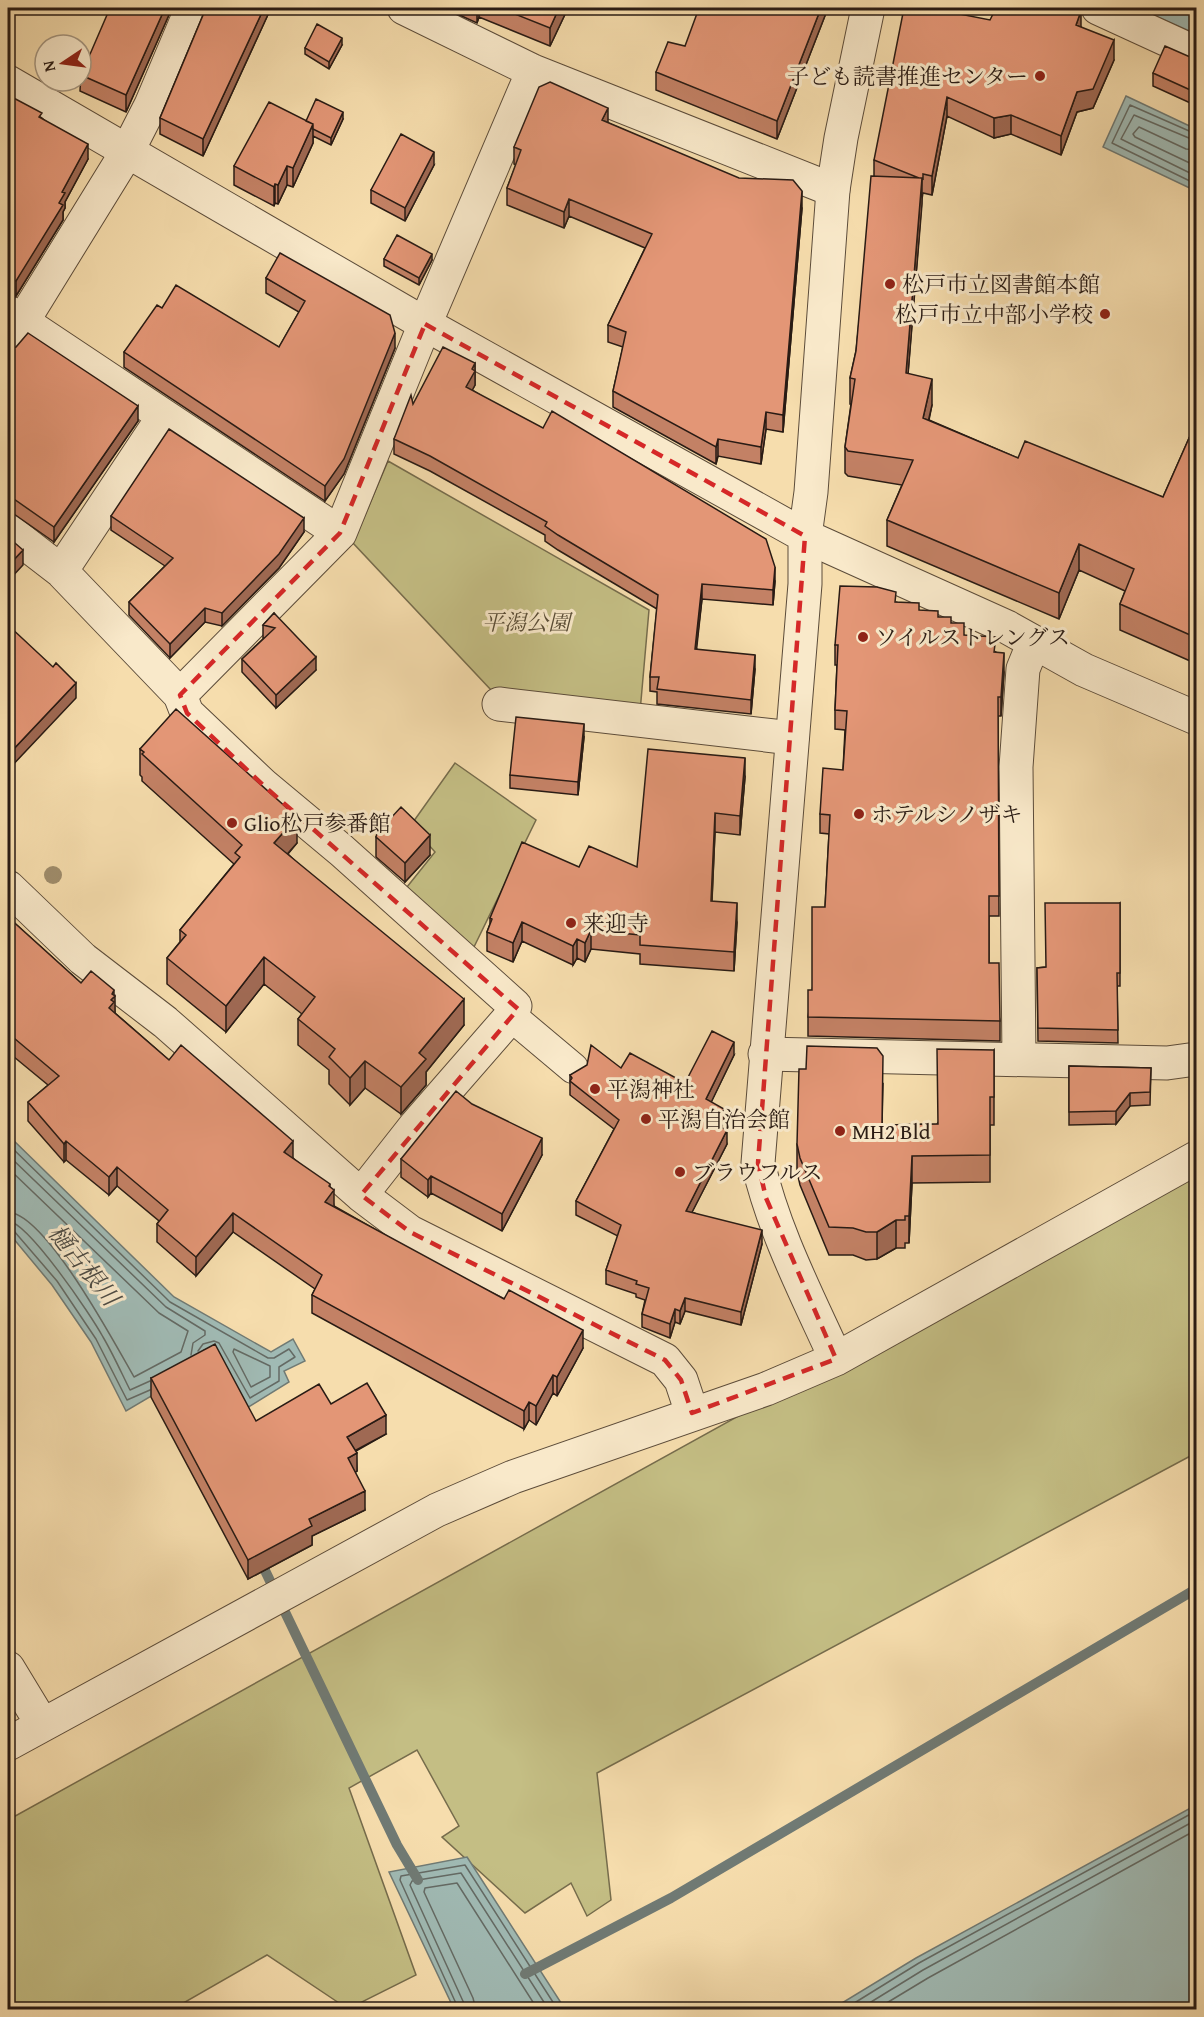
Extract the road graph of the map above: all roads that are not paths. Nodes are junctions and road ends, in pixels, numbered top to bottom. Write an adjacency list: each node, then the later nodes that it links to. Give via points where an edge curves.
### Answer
1 (192, 8): 8 (street)
2 (404, 8): 6 (street)
3 (868, 8): 9 (street)
4 (1098, 8): 5 (street)
5 (1197, 53)
6 (533, 71): 9 (street); 10 (street)
7 (8, 82): 8 (street)
8 (127, 152): 10 (street); 11 (street)
9 (833, 190): 15 (street)
10 (425, 324): 14 (street); 15 (street)
11 (12, 327): 12 (street)
12 (164, 416): 14 (street); 16 (street)
13 (8, 530): 16 (street)
14 (340, 533): 18 (street)
15 (805, 536): 17 (street); 21 (street)
16 (61, 571): 18 (street)
17 (1034, 642): 20 (street, via 1084,670); 25 (street, via 1023,669 1016,767)
18 (180, 695): 23 (street, via 187,713 263,785 515,1006)
19 (499, 704): 21 (street)
20 (1197, 718)
21 (792, 738): 24 (street)
22 (8, 887): 29 (street, via 83,959 165,1022)
23 (511, 1016): 27 (street); 29 (street)
24 (765, 1054): 25 (street); 30 (street, via 758,1164 766,1198)
25 (1019, 1059): 26 (street, via 1167,1063)
26 (1197, 1059)
27 (573, 1068)
28 (1197, 1158): 30 (street)
29 (361, 1195): 31 (street, via 410,1232 665,1360 681,1380)
30 (836, 1359): 31 (street, via 766,1389)
31 (692, 1413): 33 (street, via 513,1477 437,1510)
32 (8, 1668): 33 (street)
33 (42, 1724): 34 (street)
34 (8, 1744)

